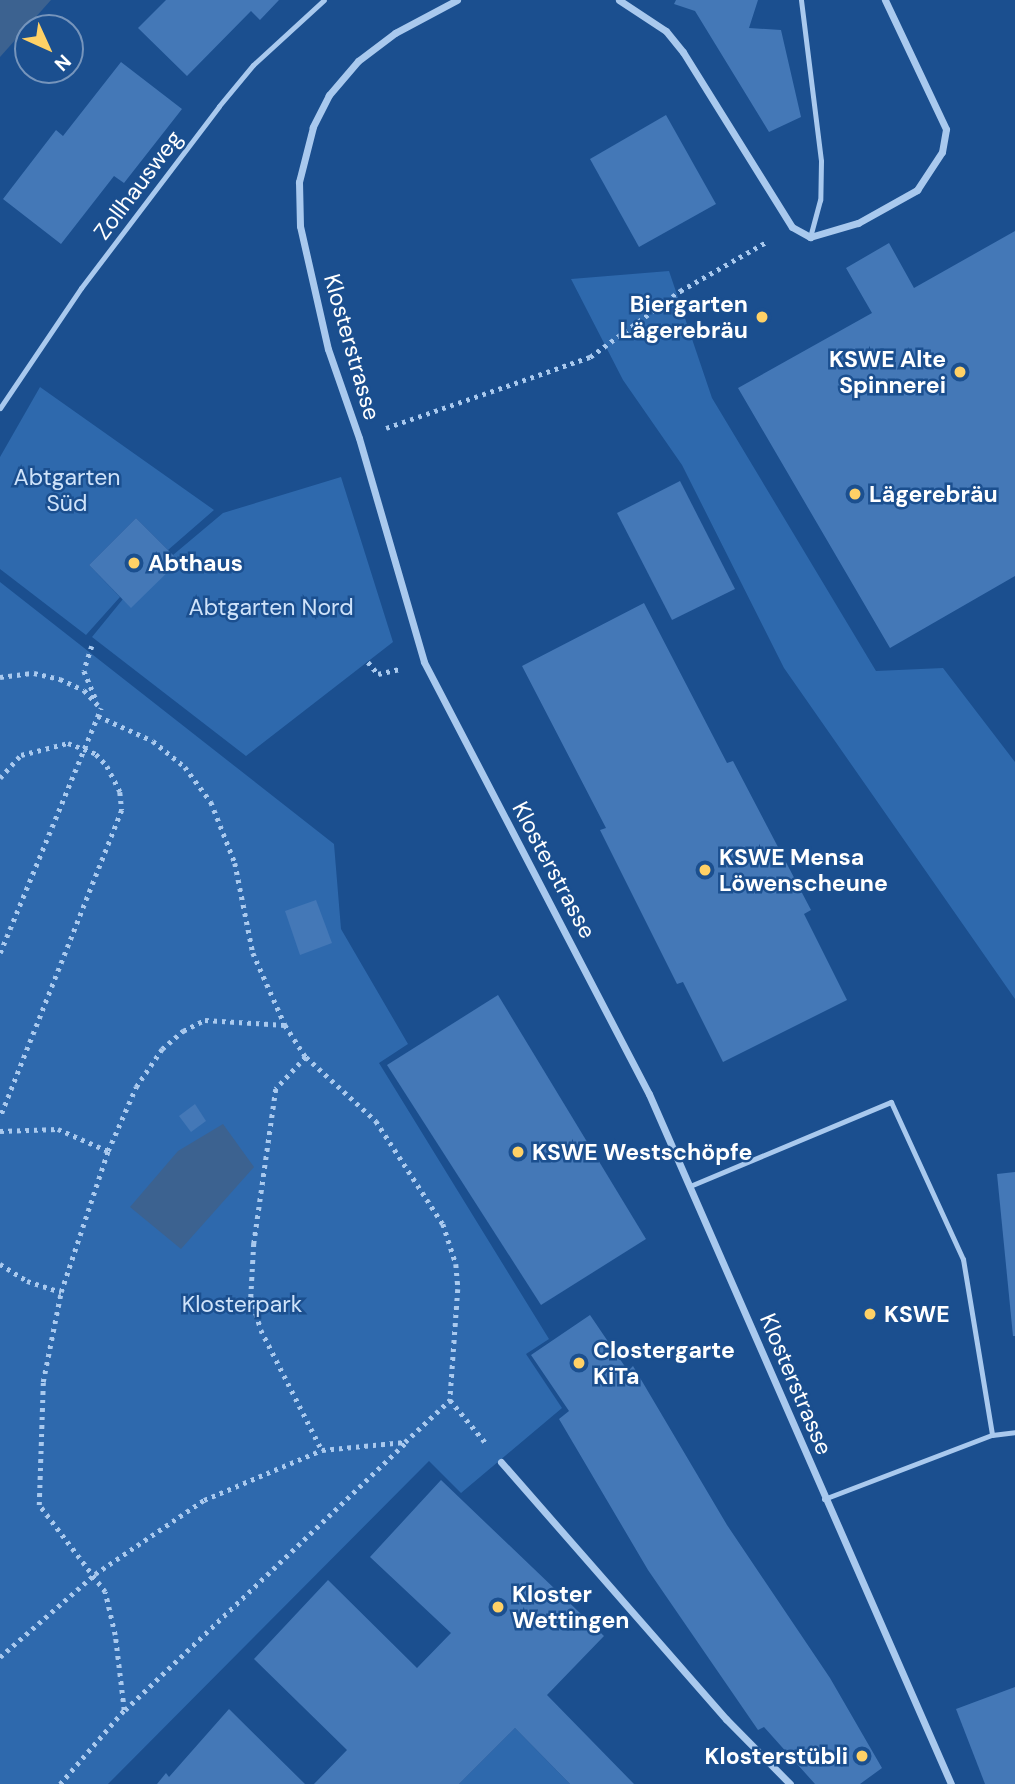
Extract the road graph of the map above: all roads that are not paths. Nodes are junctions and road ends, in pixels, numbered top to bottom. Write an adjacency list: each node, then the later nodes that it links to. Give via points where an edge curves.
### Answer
1 (324, 0): 7 (lane, Zollhausweg, via 253,65 219,106 81,288)
2 (457, 0): 8 (street, Klosterstrasse, via 395,33 329,95 313,127 299,182 300,226 328,349 359,438 424,662 649,1094)
3 (619, 0): 6 (street, via 655,22 683,52 792,227)
4 (801, 0): 6 (lane, via 821,161 820,200)
5 (885, 0): 6 (street, via 946,129 942,152 917,190 858,223)
6 (810, 237)
7 (0, 408)
8 (691, 1186): 10 (lane, via 891,1102 963,1259); 12 (street, Klosterstrasse)
9 (1015, 1432): 10 (lane)
10 (992, 1435): 12 (lane)
11 (501, 1462): 13 (street, via 726,1719)
12 (824, 1499): 14 (street, Klosterstrasse)
13 (790, 1784)
14 (951, 1784)

